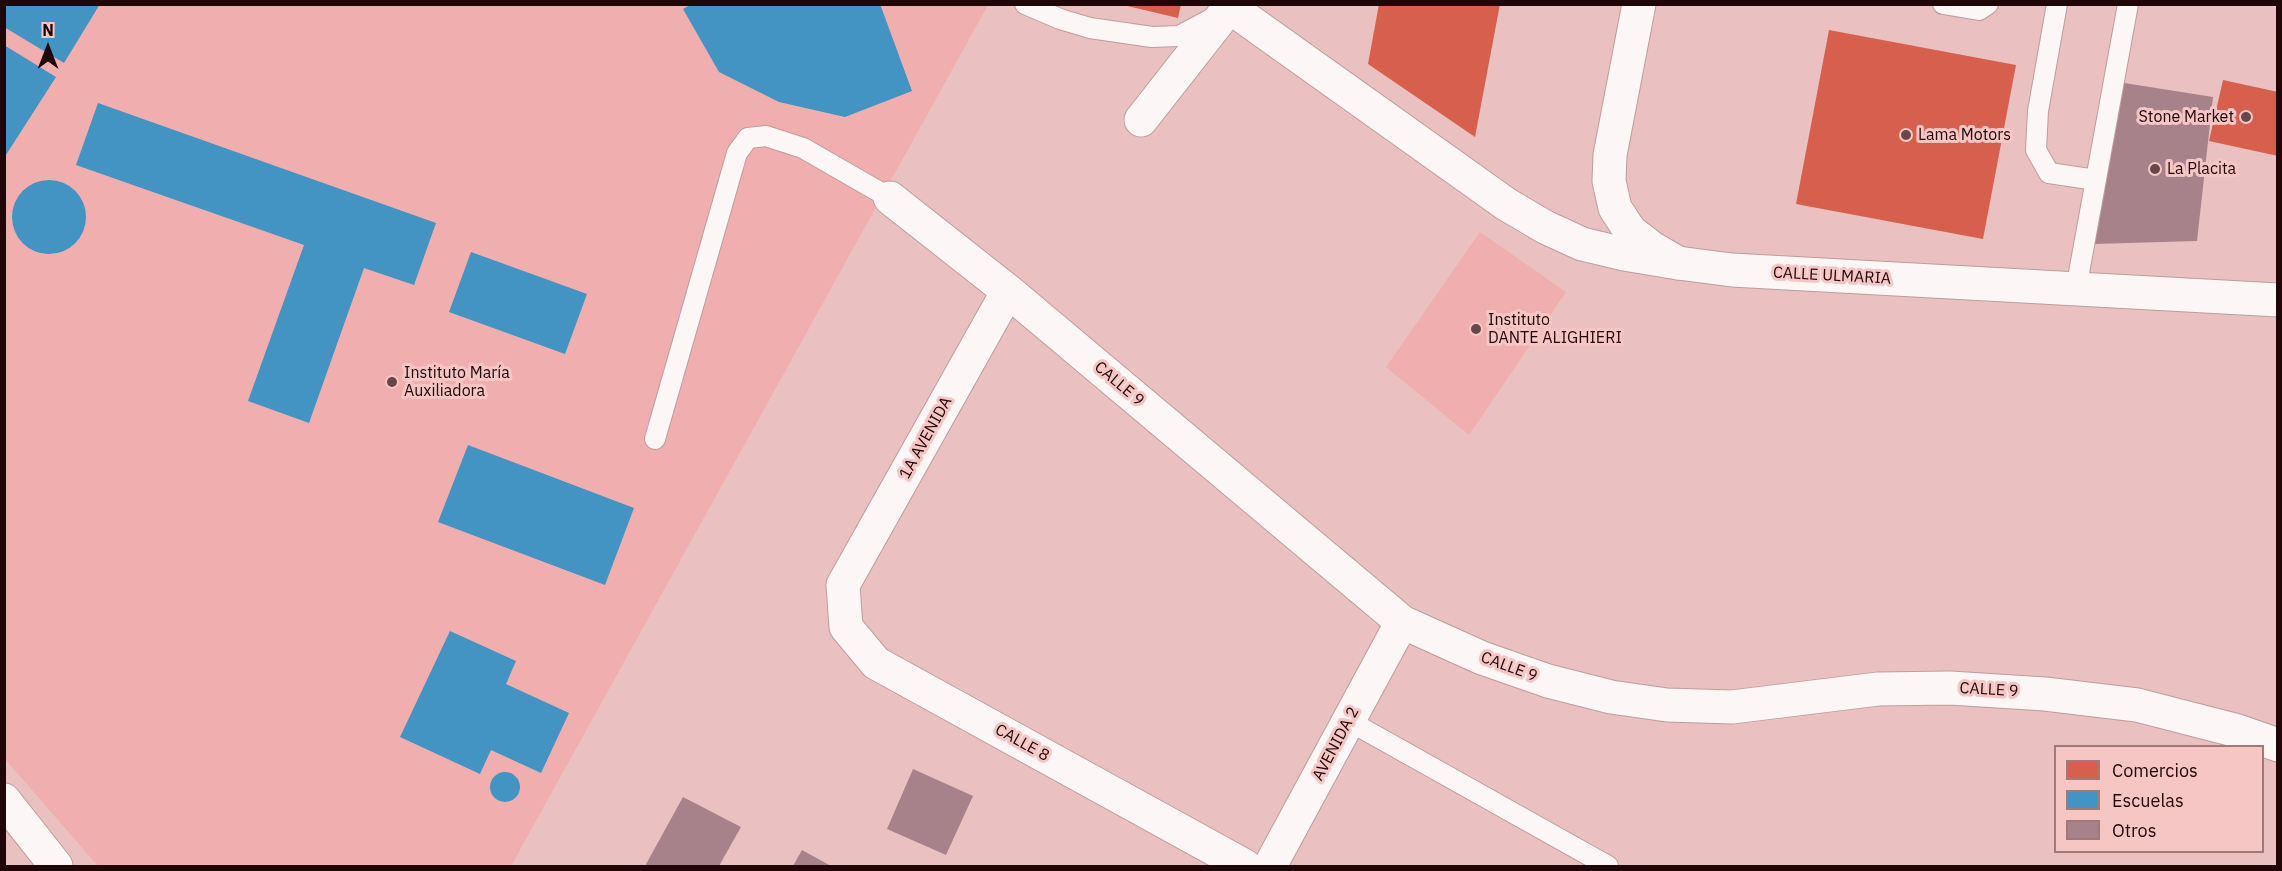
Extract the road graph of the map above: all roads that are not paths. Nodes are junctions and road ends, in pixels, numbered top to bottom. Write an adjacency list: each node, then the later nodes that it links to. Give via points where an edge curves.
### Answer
1 (1025, 4): 7 (lane, via 1090,28 1152,37 1179,36)
2 (1639, 4): 11 (street, CALLE ULMARIA, via 1610,155 1609,181 1615,208 1630,231)
3 (1943, 4): 4 (lane, via 1979,10)
4 (1988, 4)
5 (2057, 4): 9 (lane, via 2038,111 2036,150 2049,173)
6 (2128, 4): 9 (lane)
7 (1232, 6): 8 (street); 11 (street, via 1506,204 1545,227 1582,244)
8 (1141, 120)
9 (2096, 180): 12 (lane)
10 (890, 198): 13 (street, CALLE 9); 15 (lane, via 803,148 766,136 748,138 737,153)
11 (1678, 262): 12 (street, CALLE ULMARIA, via 1732,270)
12 (2076, 289): 14 (street, CALLE ULMARIA)
13 (1008, 291): 16 (street, 1A AVENIDA); 17 (street, CALLE 9)
14 (2277, 300)
15 (655, 439)
16 (843, 585): 22 (street, CALLE 8, via 846,627 876,663)
17 (1402, 622): 18 (street, AVENIDA 2); 19 (street, CALLE 9, via 1482,658 1548,681 1611,697 1667,705 1732,707 1878,689 1950,688 2045,694 2137,705)
18 (1349, 721): 23 (street, AVENIDA 2); 24 (lane)
19 (2277, 745)
20 (4, 800): 21 (street)
21 (56, 867)
22 (1245, 867)
23 (1270, 867)
24 (1608, 867)

